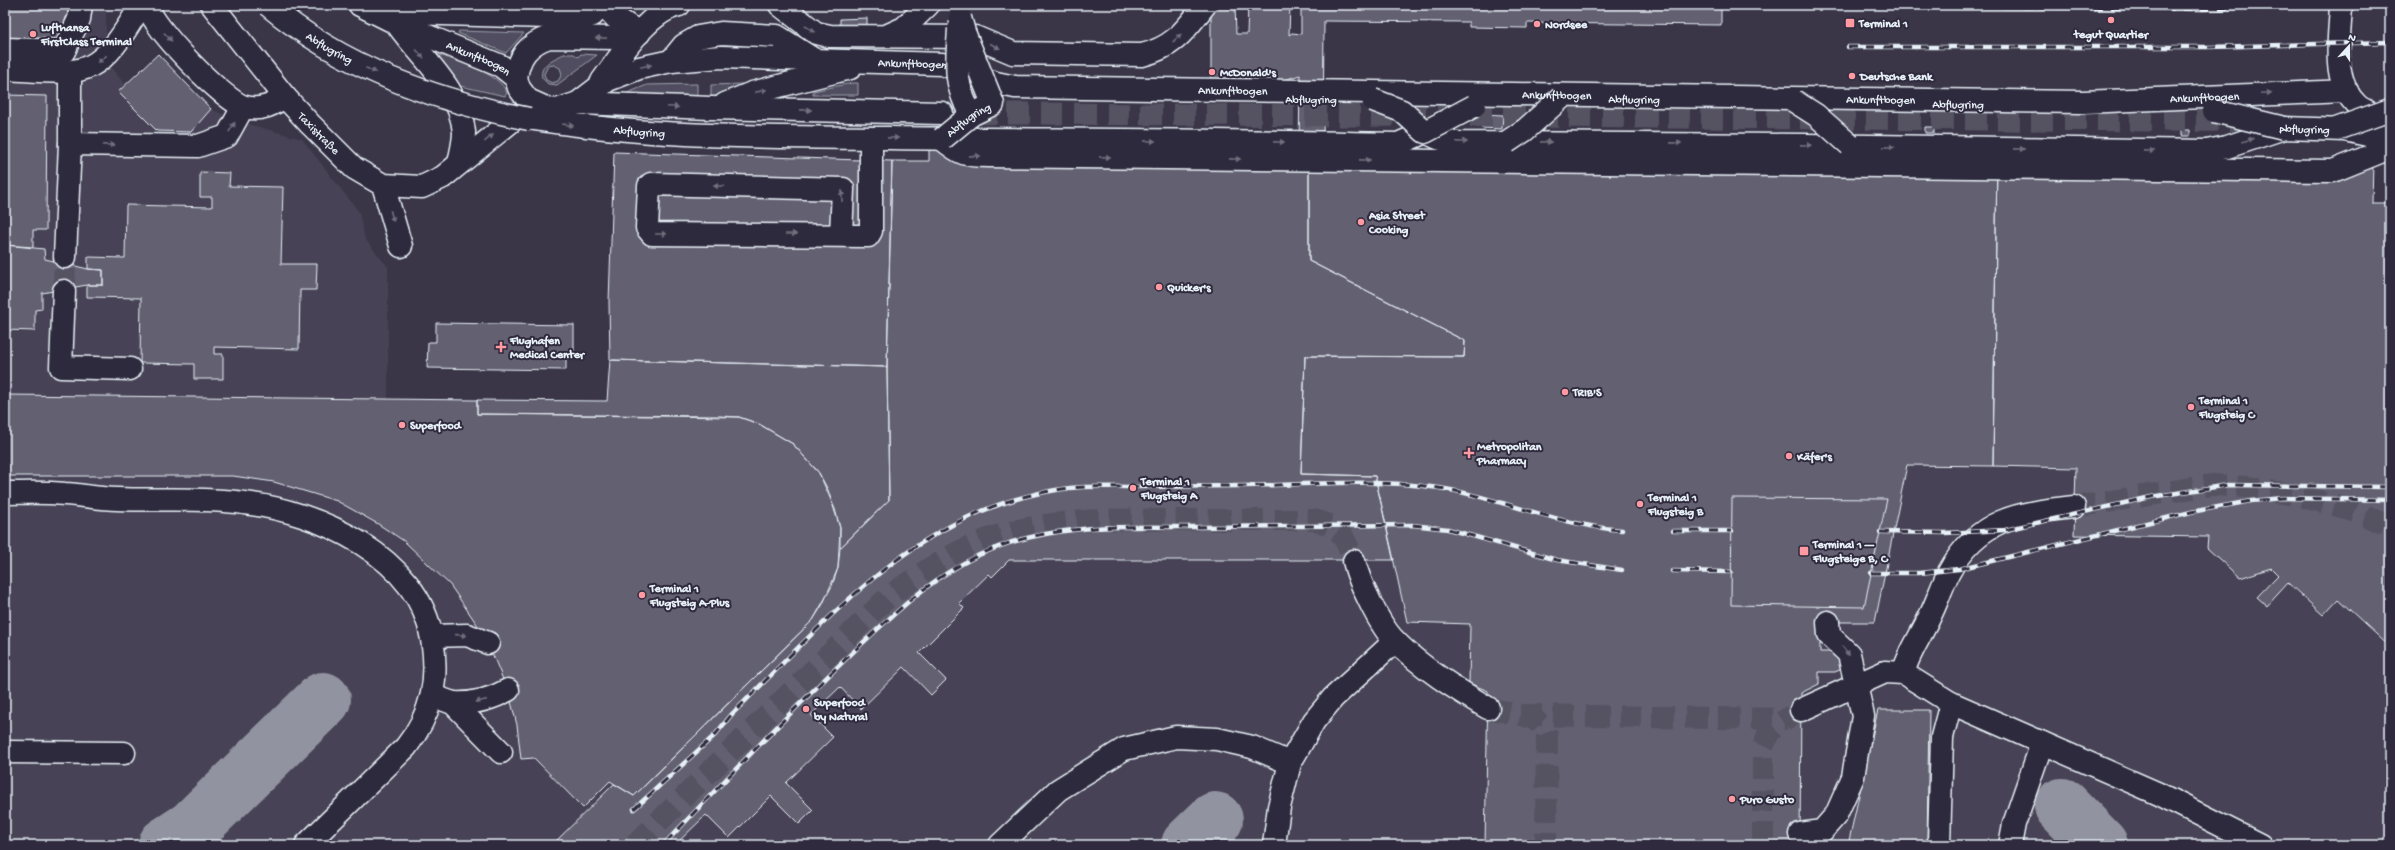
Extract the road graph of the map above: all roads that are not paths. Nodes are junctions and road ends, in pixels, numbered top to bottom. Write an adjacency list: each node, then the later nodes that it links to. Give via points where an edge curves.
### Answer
1 (81, 5): 21 (street, via 79,19 64,50)
2 (141, 5): 24 (street, one-way to 24, via 120,41 105,58 84,70)
3 (148, 5): 35 (street, one-way to 35, via 148,10 158,27 195,67)
4 (212, 5): 27 (street, Taxistraße)
5 (268, 5): 44 (street, Abflugring, one-way to 44, bridge, via 326,47 362,67 450,100 495,112 585,127 646,133 690,136)
6 (360, 5): 18 (street, Ankunftbogen)
7 (366, 5): 17 (street, via 406,13)
8 (573, 5): 17 (street, via 568,9)
9 (601, 5): 17 (street, via 590,17)
10 (604, 5): 19 (street, via 615,17)
11 (780, 5): 20 (street, one-way to 20, via 816,33 838,37)
12 (928, 5): 20 (street, via 904,28)
13 (1205, 5): 20 (street, one-way to 13, via 975,37 1013,53 1142,54 1156,51 1178,38)
14 (2341, 5): 26 (street, via 2339,71 2342,84)
15 (666, 7): 19 (street)
16 (960, 11): 33 (street, bridge, via 964,32); 39 (street, bridge, via 956,78)
17 (542, 16)
18 (396, 23): 25 (street, Ankunftbogen, via 501,66); 50 (street, one-way to 50, via 446,84 456,103 464,132)
19 (639, 33): 25 (street, one-way to 25, via 617,38 550,37 532,45 521,58); 28 (street)
20 (883, 37)
21 (5, 49)
22 (872, 62): 26 (street, Ankunftbogen, one-way to 26, via 942,64 996,83 1023,87 2083,102); 28 (street, Ankunftbogen, one-way to 22, via 629,71 671,61 721,57); 36 (street, one-way to 22, via 752,93)
23 (5, 69): 24 (street)
24 (70, 73): 47 (street)
25 (516, 78): 34 (street, Ankunftbogen, via 519,88 528,100)
26 (2347, 91): 40 (street, via 2358,106)
27 (285, 97): 35 (street, via 269,106); 51 (street, Taxistraße, via 354,168)
28 (591, 98): 34 (street, Ankunftbogen, via 557,110); 36 (street, one-way to 36); 37 (street, via 659,123 830,126)
29 (1535, 98): 30 (street, Abflugring); 31 (street, Abflugring, via 1412,97); 43 (street, bridge, via 1524,104 1474,106)
30 (1561, 98): 32 (street, Abflugring); 46 (street, bridge)
31 (1373, 100): 33 (street, Abflugring, via 1011,98); 43 (street, bridge, via 1402,111)
32 (1794, 101): 41 (street, Abflugring, bridge, via 2202,109); 48 (street, bridge, via 1816,115)
33 (993, 104): 39 (street, Abflugring, bridge)
34 (540, 106): 50 (street, Taxistraße, one-way to 34, via 514,119)
35 (243, 107): 47 (street, one-way to 35, via 198,146 227,136)
36 (711, 108): 37 (street, one-way to 37)
37 (855, 111): 38 (street)
38 (942, 113)
39 (971, 116): 45 (street, Abflugring, bridge)
40 (2390, 122): 42 (street, bridge); 42 (street, Abflugring)
41 (2284, 128): 42 (street, Abflugring); 48 (street, one-way to 41, via 2207,151 2227,148)
42 (2336, 129)
43 (1425, 132): 45 (street, one-way to 43, via 1398,144); 46 (street, one-way to 46, via 1458,143)
44 (870, 138): 45 (street, Abflugring, one-way to 45); 52 (street, via 871,231 868,236)
45 (942, 139): 49 (street, one-way to 49, via 966,156 2333,171)
46 (1508, 142): 48 (street, one-way to 48)
47 (70, 144): 54 (street)
48 (1850, 146)
49 (2390, 148)
50 (459, 163): 51 (street, Taxistraße, via 443,177 422,187)
51 (383, 185): 53 (street, one-way to 53)
52 (841, 235): 52 (street, one-way to 52, via 843,189 651,184 649,186 647,228 652,234)
53 (401, 246)
54 (65, 257)
55 (64, 291): 56 (street, via 62,367)
56 (130, 369)
57 (5, 493): 61 (street, via 66,494 117,500 225,501 297,515 356,541 387,562 416,598)
58 (2074, 506): 64 (street, via 2015,515 1987,527 1978,535 1949,572 1924,630 1908,655)
59 (1354, 561): 62 (street, via 1371,604)
60 (1828, 622): 65 (street, one-way to 65, via 1829,635 1849,654)
61 (432, 636): 63 (street, one-way to 63, via 467,635); 67 (street)
62 (1394, 641): 69 (street, via 1426,668); 75 (street, via 1333,698 1314,721)
63 (488, 643)
64 (1903, 673): 65 (street, via 1885,672); 68 (street)
65 (1856, 685): 70 (street); 76 (street, via 1863,716 1853,777 1836,815 1822,831)
66 (508, 690): 67 (street, one-way to 67, via 485,700 467,704)
67 (443, 700): 74 (street); 77 (street, via 423,722 406,747)
68 (1951, 703): 71 (street); 80 (street, via 1942,737)
69 (1488, 708)
70 (1801, 710)
71 (2042, 743): 81 (street, via 2014,824); 82 (street, via 2159,794)
72 (5, 752): 73 (street)
73 (124, 752)
74 (501, 752)
75 (1290, 763): 78 (street, via 1252,747 1217,739 1176,737 1124,749 1058,790); 79 (street, via 1279,806)
76 (1800, 834)
77 (306, 845)
78 (1000, 845)
79 (1274, 845)
80 (1939, 845)
81 (2010, 845)
82 (2260, 845)

